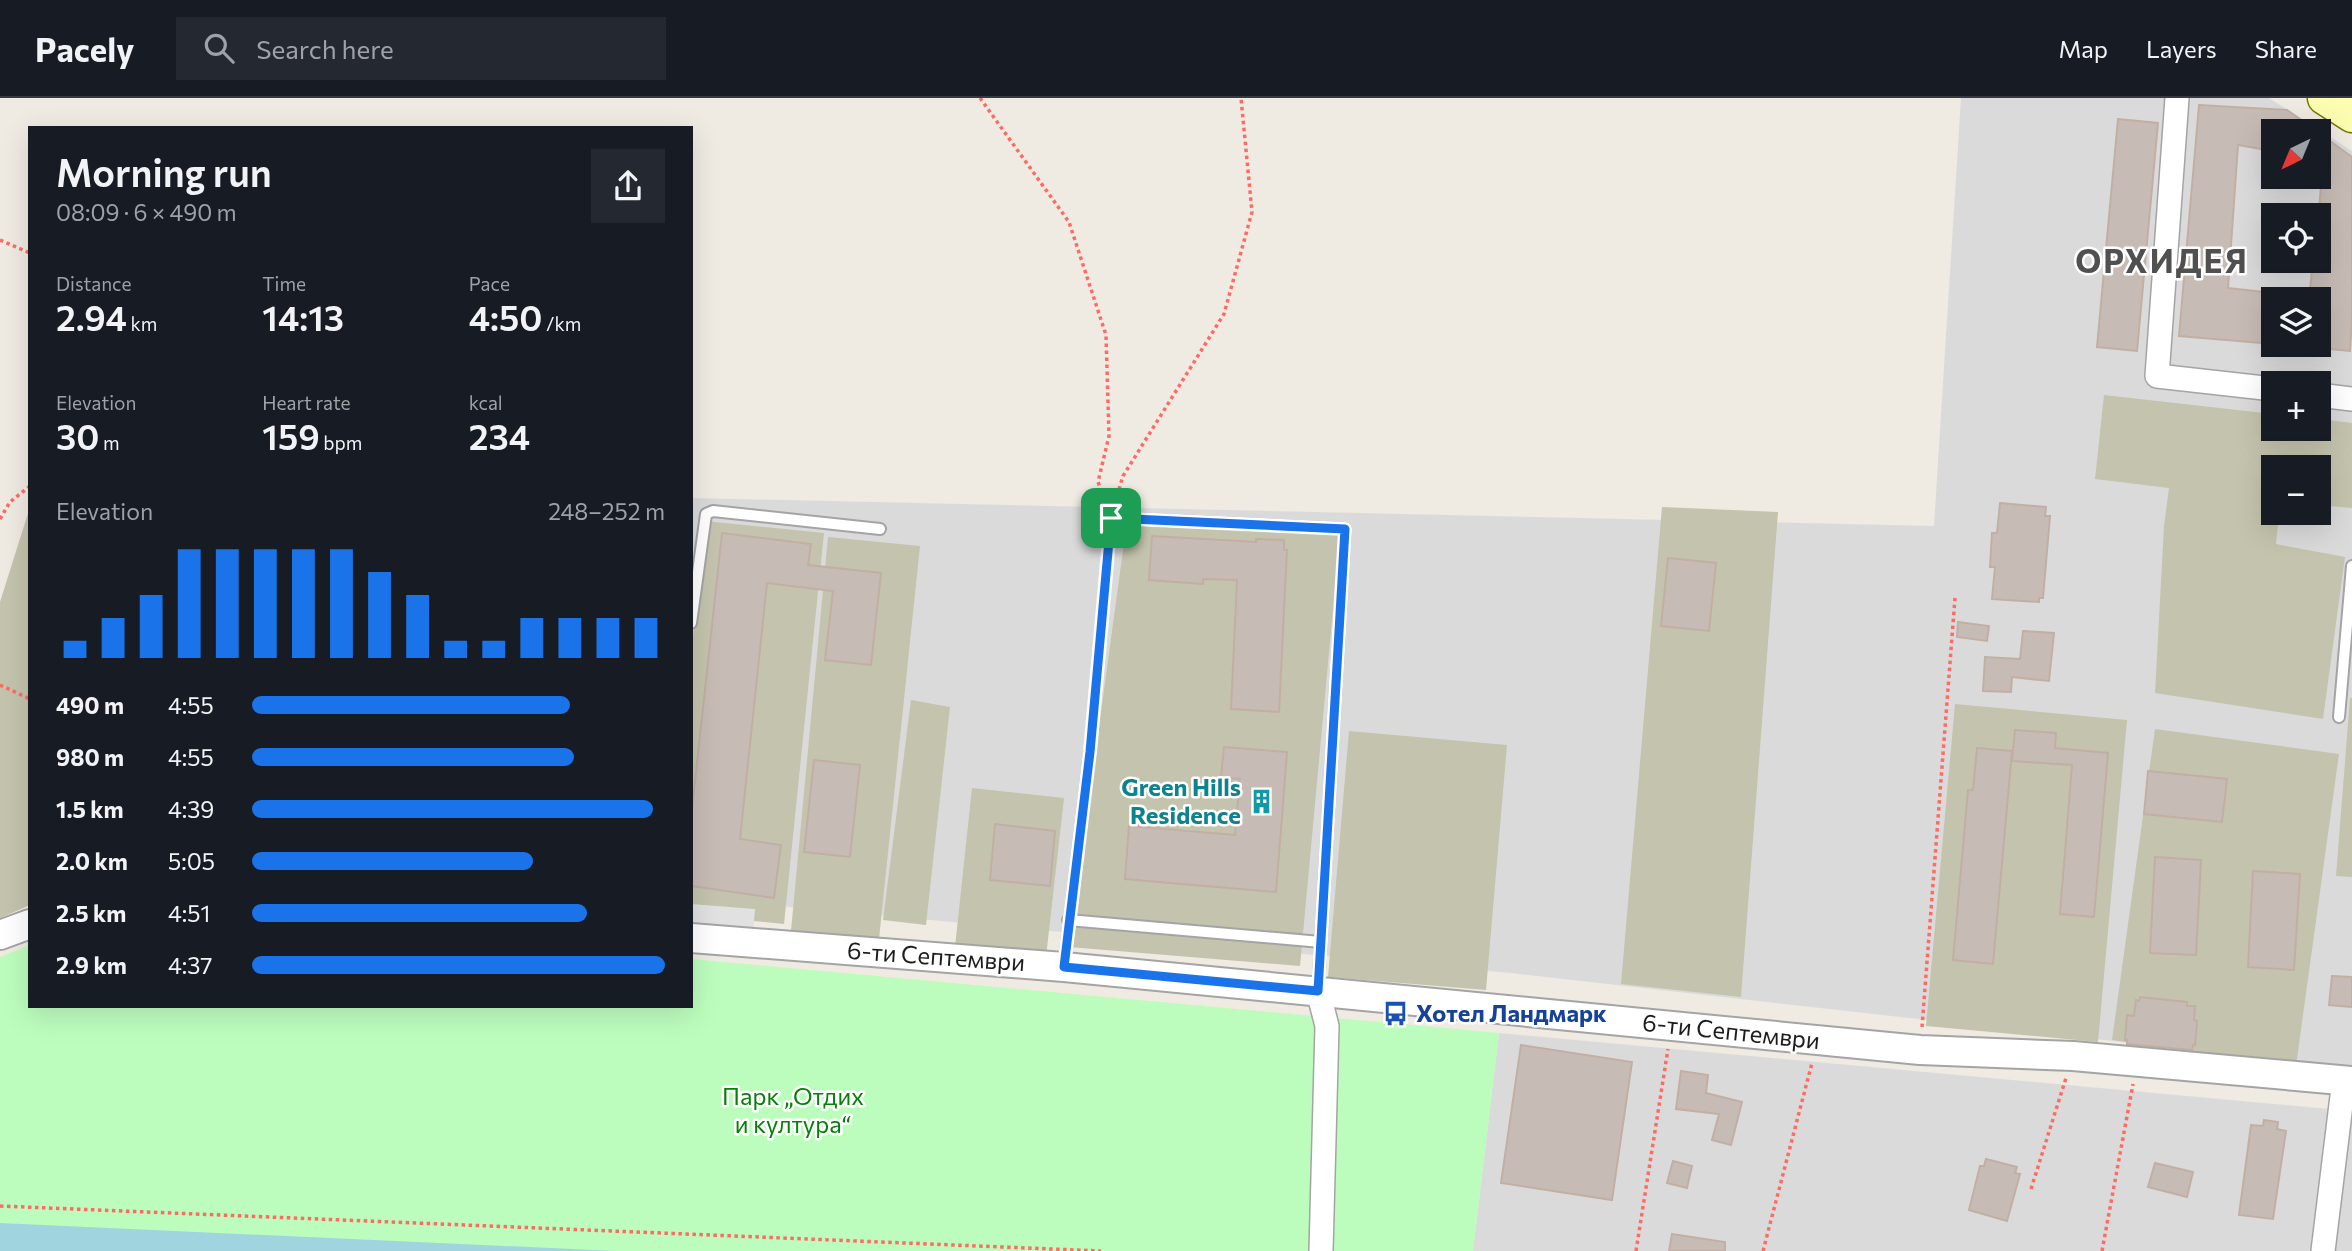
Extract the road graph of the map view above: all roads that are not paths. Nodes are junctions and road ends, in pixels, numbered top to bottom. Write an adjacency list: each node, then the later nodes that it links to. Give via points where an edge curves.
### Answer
1 (2177, 98): 4 (street, via 2157,376)
2 (2324, 98): 3 (main road)
3 (2352, 116)
4 (2261, 388)
5 (2331, 396): 6 (street)
6 (2352, 399)
7 (1111, 518): 17 (lane, via 1345,529)
8 (880, 529): 10 (lane, via 713,511 706,514)
9 (2352, 566): 11 (lane)
10 (693, 608)
11 (2339, 717)
12 (1090, 752): 13 (lane)
13 (1068, 920): 17 (lane); 18 (lane)
14 (28, 925): 15 (street)
15 (0, 935)
16 (693, 938): 18 (street, 6-ти Септември)
17 (1321, 942): 19 (lane)
18 (1064, 967): 19 (street, 6-ти Септември)
19 (1318, 991): 20 (street, 6-ти Септември, via 1920,1050 2073,1056); 21 (street, via 1327,1026)
20 (2348, 1080): 22 (street)
21 (1321, 1251)
22 (2323, 1251)

